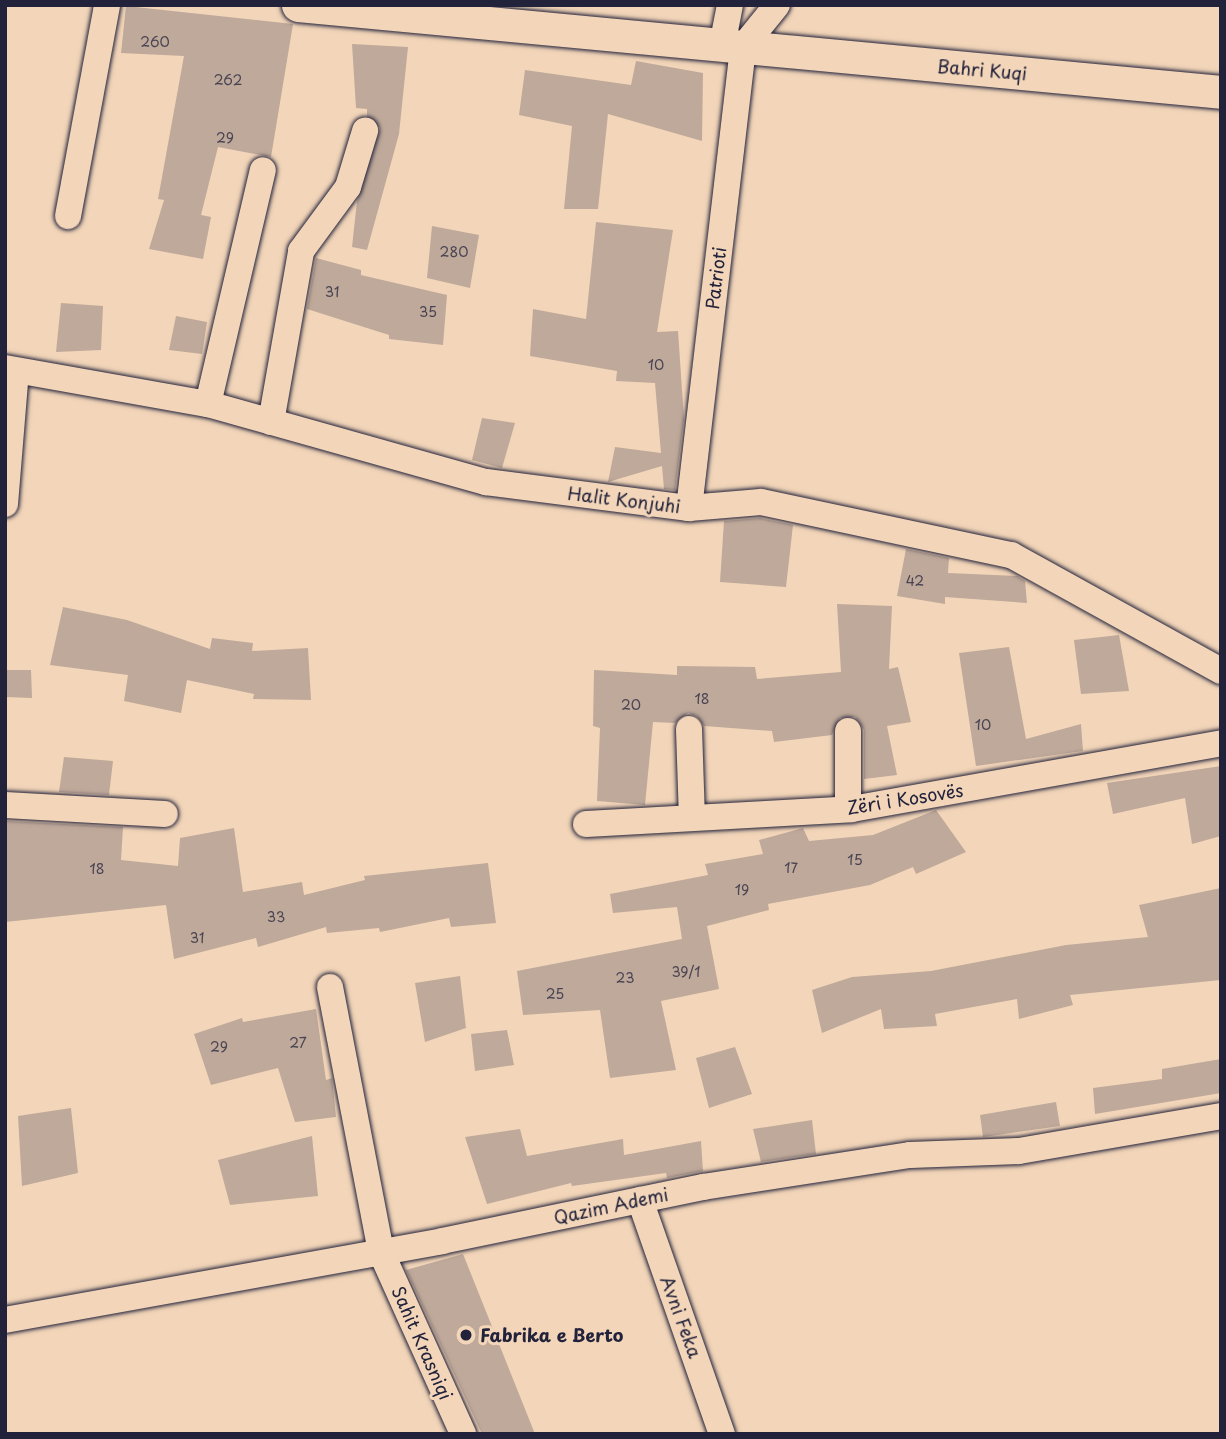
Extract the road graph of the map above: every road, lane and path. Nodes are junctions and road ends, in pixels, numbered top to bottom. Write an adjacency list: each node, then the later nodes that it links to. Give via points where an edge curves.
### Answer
1 (107, 5): 10 (street)
2 (730, 5): 6 (street, Patrioti)
3 (777, 5): 6 (street)
4 (310, 6): 5 (street, Bahri Kuqi)
5 (476, 14): 6 (street, Bahri Kuqi)
6 (732, 47): 7 (street, Bahri Kuqi); 15 (street, Patrioti)
7 (1221, 92)
8 (365, 131): 13 (street, via 348,187 301,251)
9 (263, 170): 12 (street)
10 (68, 216)
11 (11, 370): 12 (street, Halit Konjuhi); 14 (street)
12 (208, 404): 13 (street, Halit Konjuhi)
13 (271, 422): 15 (street, Halit Konjuhi, via 486,482)
14 (5, 504)
15 (689, 509): 16 (street, Halit Konjuhi, via 761,502 1011,555)
16 (1221, 671)
17 (689, 729): 23 (street)
18 (842, 733): 21 (street)
19 (1221, 743): 21 (street, Zëri i Kosovës)
20 (5, 805): 22 (street)
21 (840, 810): 23 (street, Zëri i Kosovës)
22 (165, 814)
23 (692, 818): 24 (street, Zëri i Kosovës)
24 (586, 824)
25 (330, 987): 28 (street, Sahit Krasniqi)
26 (1221, 1116): 27 (street, Qazim Ademi, via 1019,1151 910,1155)
27 (640, 1200): 28 (street, Qazim Ademi); 31 (street, Avni Feka)
28 (381, 1252): 29 (street, Qazim Ademi); 30 (street, Sahit Krasniqi)
29 (5, 1320)
30 (463, 1434)
31 (722, 1434)

